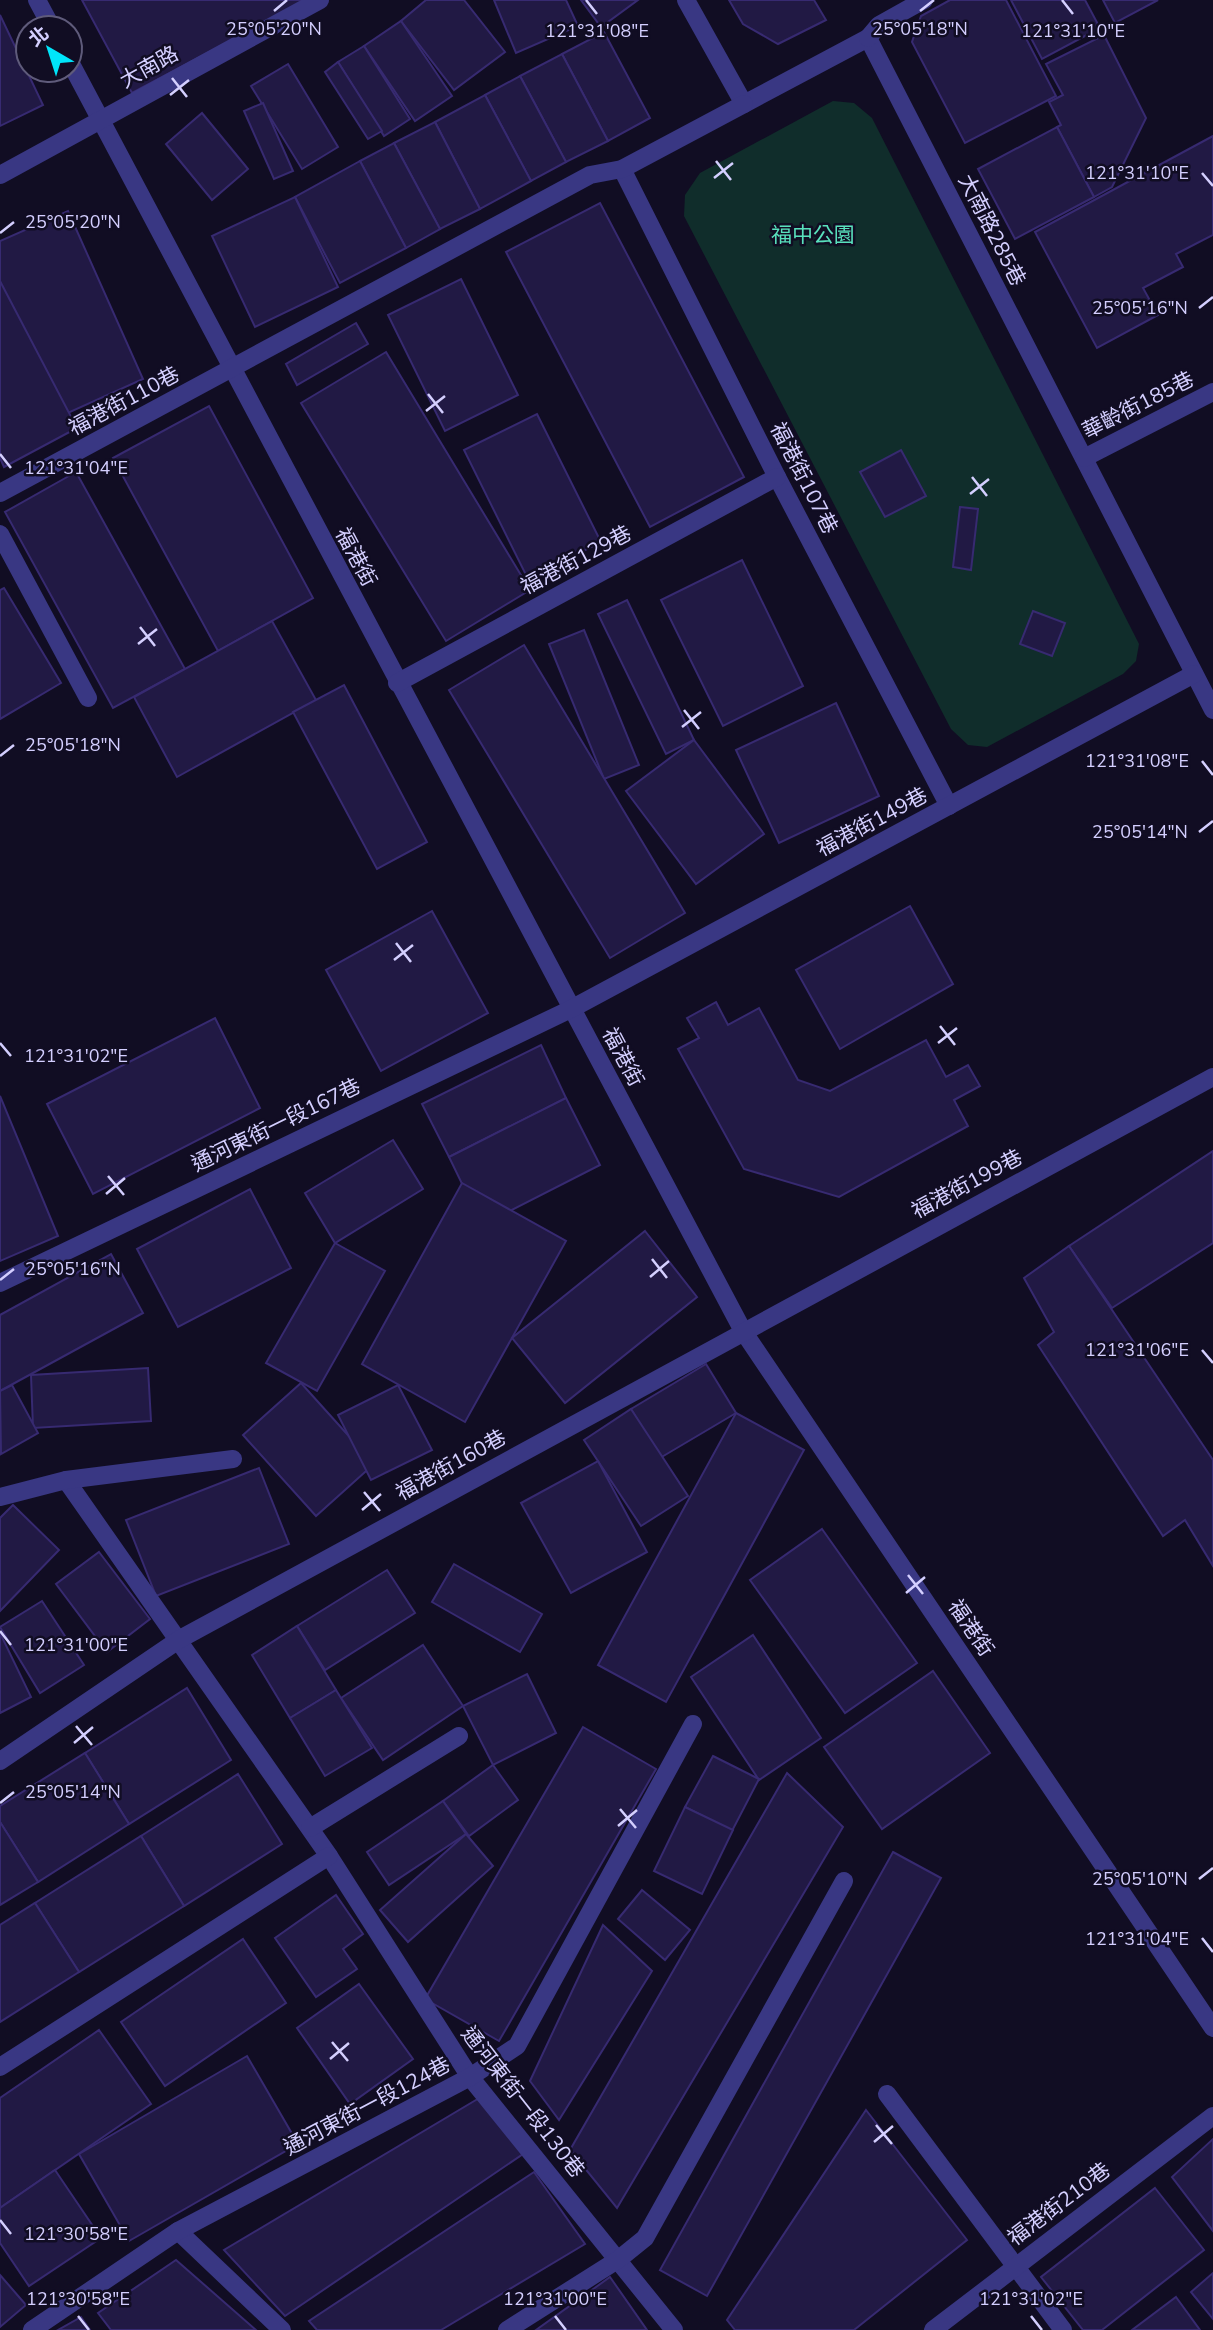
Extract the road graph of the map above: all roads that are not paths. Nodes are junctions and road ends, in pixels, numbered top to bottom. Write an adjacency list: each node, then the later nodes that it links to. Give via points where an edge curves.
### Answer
1 (320, 0): 7 (street, 大南路)
2 (686, 0): 6 (street)
3 (925, 0): 4 (street, via 879,25)
4 (868, 38): 6 (street); 12 (street, 大南路285巷)
5 (82, 84): 7 (street, 福港街)
6 (744, 104): 8 (street)
7 (102, 119): 9 (street, 大南路); 10 (street, 福港街)
8 (622, 169): 10 (street, via 590,175); 13 (street, 福港街107巷)
9 (0, 175)
10 (232, 369): 14 (street, 福港街110巷); 17 (street, 福港街)
11 (1213, 392): 12 (street, 華齡街185巷)
12 (1084, 458): 16 (street, 大南路285巷)
13 (777, 477): 17 (street, 福港街129巷); 20 (street, 福港街107巷)
14 (0, 493)
15 (0, 534): 18 (street)
16 (1194, 674): 19 (street, 大南路285巷); 20 (street, 福港街149巷)
17 (397, 683): 21 (street, 福港街)
18 (88, 698)
19 (1213, 710)
20 (948, 806): 21 (street, 福港街149巷)
21 (571, 1009): 23 (street, 通河東街一段167巷); 24 (street, 福港街)
22 (1213, 1077): 24 (street, 福港街199巷)
23 (0, 1283)
24 (743, 1331): 28 (street, 福港街160巷); 35 (street, 福港街)
25 (233, 1460): 26 (street)
26 (66, 1480): 27 (street); 28 (street, 通河東街一段130巷)
27 (0, 1497)
28 (180, 1639): 31 (street, 福港街160巷); 32 (street, 通河東街一段130巷)
29 (693, 1724): 37 (street, 通河東街一段124巷, via 517,2046)
30 (459, 1737): 32 (street)
31 (0, 1761)
32 (310, 1828): 33 (street, 通河東街一段130巷)
33 (329, 1856): 36 (street); 37 (street, 通河東街一段130巷)
34 (844, 1881): 41 (street, via 645,2238)
35 (1213, 2028)
36 (0, 2067)
37 (470, 2077): 40 (street, 通河東街一段124巷); 41 (street, 通河東街一段130巷)
38 (887, 2094): 42 (street)
39 (1213, 2116): 42 (street, 福港街210巷)
40 (178, 2231): 43 (street, 通河東街一段124巷); 44 (street)
41 (619, 2259): 45 (street); 46 (street, 通河東街一段130巷)
42 (1014, 2267): 47 (street, 福港街210巷); 48 (street)
43 (32, 2330)
44 (282, 2330)
45 (507, 2330)
46 (674, 2330)
47 (933, 2330)
48 (1063, 2330)

